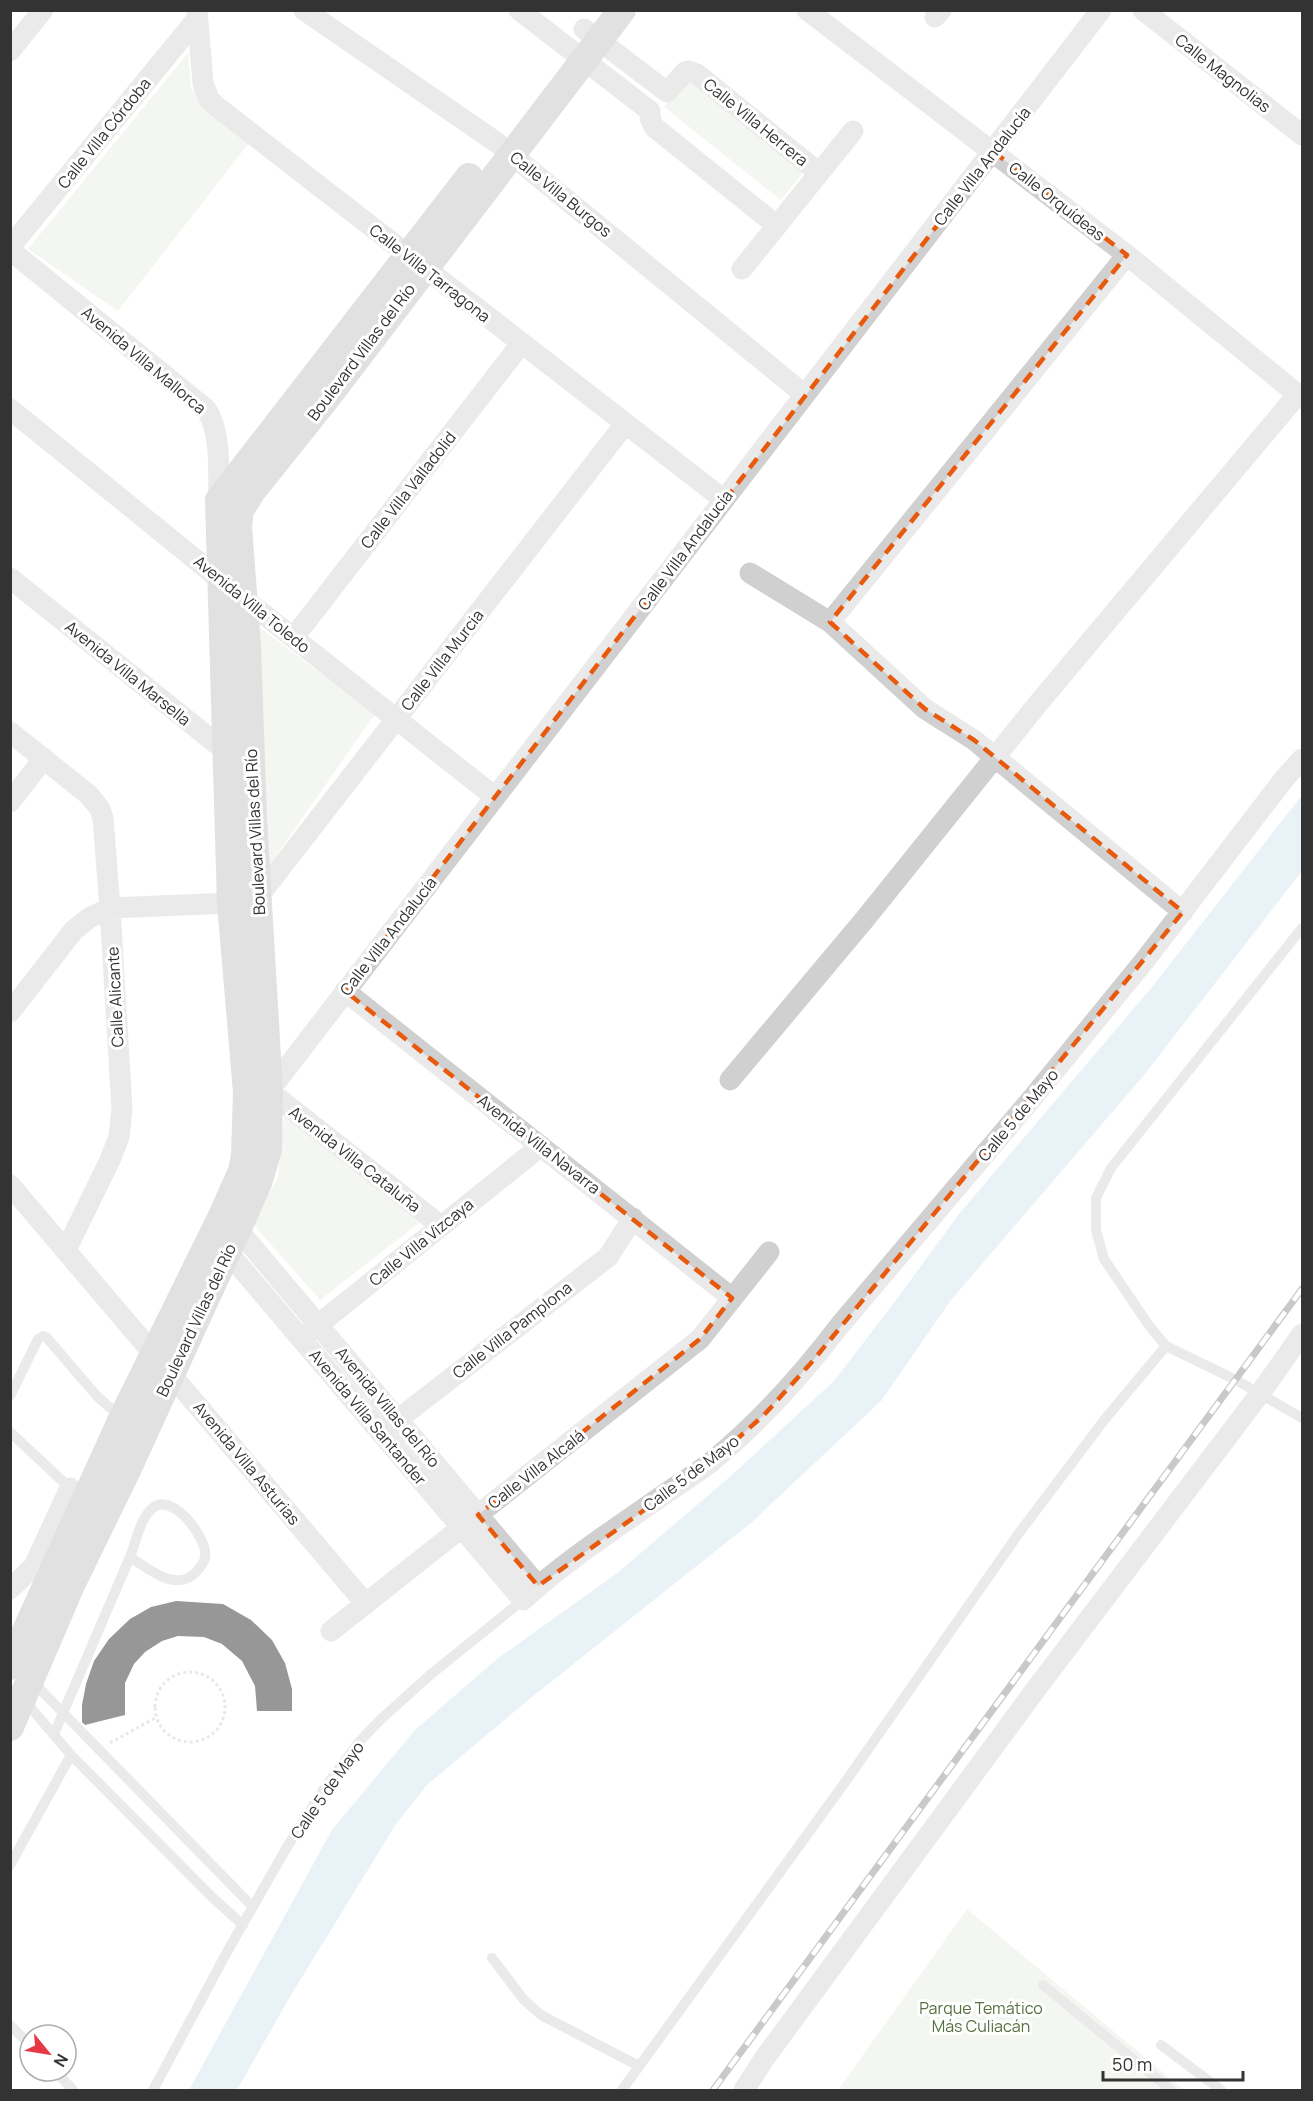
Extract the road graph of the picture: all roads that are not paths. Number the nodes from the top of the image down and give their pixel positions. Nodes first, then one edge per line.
1 (43, 10) edge
2 (304, 10) edge
3 (519, 10) edge
4 (622, 10) edge
5 (807, 10) edge
6 (1101, 10) edge
7 (1143, 10) edge
8 (197, 15) edge
9 (587, 37) edge
10 (10, 51) edge
11 (853, 131) dead end
12 (1302, 135) edge
13 (504, 148) junction
14 (993, 152) junction
15 (819, 173) junction
16 (776, 225) junction
17 (10, 249) edge
18 (1127, 255) junction
19 (416, 262) junction
20 (742, 268) dead end
21 (521, 344) junction
22 (805, 395) junction
23 (1300, 396) edge
24 (10, 409) edge
25 (625, 424) junction
26 (219, 500) junction
27 (723, 500) junction
28 (750, 573) dead end
29 (10, 578) edge
30 (233, 589) junction
31 (830, 622) junction
32 (294, 637) junction
33 (396, 719) junction
34 (10, 732) edge
35 (239, 753) junction
36 (44, 758) junction
37 (994, 758) junction
38 (1302, 759) edge
39 (495, 797) junction
40 (10, 802) edge
41 (244, 900) junction
42 (110, 908) junction
43 (1183, 912) junction
44 (1302, 928) edge
45 (345, 991) junction
46 (10, 1012) edge
47 (730, 1080) dead end
48 (258, 1091) junction
49 (540, 1146) junction
50 (10, 1185) edge
51 (633, 1218) junction
52 (441, 1226) junction
53 (225, 1232) junction
54 (66, 1250) junction
55 (769, 1252) dead end
56 (732, 1298) junction
57 (319, 1325) junction
58 (1302, 1334) edge
59 (301, 1339) junction
60 (1166, 1346) junction
61 (162, 1362) junction
62 (1260, 1395) junction
63 (10, 1396) edge
64 (1302, 1418) edge
65 (398, 1419) junction
66 (134, 1425) junction
67 (10, 1432) edge
68 (381, 1433) junction
69 (77, 1495) junction
70 (478, 1515) junction
71 (462, 1528) junction
72 (130, 1557) junction
73 (10, 1589) edge
74 (530, 1593) junction
75 (366, 1604) junction
76 (331, 1631) dead end
77 (17, 1683) edge
78 (63, 1714) junction
79 (10, 1727) edge
80 (54, 1734) junction
81 (71, 1755) junction
82 (10, 1865) edge
83 (253, 1907) junction
84 (243, 1925) junction
85 (492, 1958) dead end
86 (1043, 1985) dead end
87 (1161, 2045) dead end
88 (639, 2066) junction
89 (153, 2091) edge
90 (622, 2091) edge
91 (744, 2091) edge
92 (1171, 2091) edge
93 (1221, 2091) edge

1 - 10 street
2 - 13 street, Calle Villa Burgos
3 - 9 street
4 - 9 street, Boulevard Villas del Río
5 - 14 street, Calle Orquídeas
6 - 14 street, Calle Villa Andalucía
7 - 12 street, Calle Magnolias
8 - 17 street, Calle Villa Córdoba
8 - 19 street, Calle Villa Tarragona
9 - 13 street, Boulevard Villas del Río
9 - 15 street, Calle Villa Herrera
9 - 16 street
11 - 15 street
13 - 19 street, Boulevard Villas del Río
13 - 22 street, Calle Villa Burgos
14 - 18 street, Calle Orquídeas
14 - 22 street, Calle Villa Andalucía
15 - 16 street
16 - 20 street
17 - 26 street, Avenida Villa Mallorca
18 - 23 street, Calle Orquídeas
18 - 31 street
19 - 21 street, Calle Villa Tarragona
19 - 26 street, Boulevard Villas del Río
19 - 30 street, Boulevard Villas del Río
21 - 25 street, Calle Villa Tarragona
21 - 32 street, Calle Villa Valladolid
22 - 27 street, Calle Villa Andalucía
23 - 37 street
24 - 30 street, Avenida Villa Toledo
25 - 27 street, Calle Villa Tarragona
25 - 33 street, Calle Villa Murcia
26 - 30 street, Boulevard Villas del Río
27 - 39 street, Calle Villa Andalucía
28 - 31 street
29 - 35 street, Avenida Villa Marsella
30 - 32 street, Avenida Villa Toledo
30 - 35 street, Boulevard Villas del Río
31 - 37 street
32 - 33 street, Avenida Villa Toledo
33 - 39 street, Avenida Villa Toledo
33 - 41 street, Calle Villa Murcia
34 - 36 street, Calle Alicante
35 - 41 street, Boulevard Villas del Río
36 - 40 street
36 - 42 street, Calle Alicante
37 - 43 street
37 - 47 street
38 - 43 street, Calle 5 de Mayo
39 - 45 street, Calle Villa Andalucía
41 - 42 street
41 - 48 street, Boulevard Villas del Río
42 - 46 street
42 - 54 street, Calle Alicante
43 - 74 street, Calle 5 de Mayo
44 - 60 lane
45 - 48 street, Calle Villa Andalucía
45 - 49 street, Avenida Villa Navarra
48 - 52 street, Avenida Villa Cataluña
48 - 53 street, Boulevard Villas del Río
49 - 51 street, Avenida Villa Navarra
49 - 52 street, Calle Villa Vizcaya
50 - 54 street, Avenida Villa Asturias
51 - 56 street, Avenida Villa Navarra
51 - 65 street, Calle Villa Pamplona
52 - 57 street, Calle Villa Vizcaya
53 - 57 street, Avenida Villas del Río
53 - 59 street, Avenida Villa Santander
53 - 61 street, Boulevard Villas del Río
54 - 61 street, Avenida Villa Asturias
55 - 56 street, Calle Villa Alcalá
56 - 70 street, Calle Villa Alcalá
57 - 59 street, Calle Villa Vizcaya
57 - 65 street, Avenida Villas del Río
58 - 62 street
59 - 68 street, Avenida Villa Santander
60 - 62 lane
60 - 88 lane
61 - 66 street, Boulevard Villas del Río
61 - 75 street, Avenida Villa Asturias
62 - 64 lane
62 - 91 street
63 - 66 lane
65 - 68 street, Calle Villa Pamplona
65 - 70 street, Avenida Villas del Río
66 - 69 street, Boulevard Villas del Río
66 - 77 street, Boulevard Villas del Río
67 - 69 lane
68 - 71 street, Avenida Villa Santander
69 - 73 street
69 - 77 street, Boulevard Villas del Río
70 - 71 street, Calle Villa Alcalá
70 - 74 street, Avenida Villas del Río
71 - 74 street, Avenida Villa Santander
71 - 75 street, Calle Villa Alcalá
72 - 72 lane
72 - 78 lane
74 - 83 lane, Calle 5 de Mayo
75 - 76 street, Calle Villa Alcalá
77 - 78 lane
77 - 79 street, Boulevard Villas del Río
77 - 80 lane
78 - 80 lane
78 - 83 lane
80 - 81 lane
81 - 82 lane
81 - 84 lane
83 - 84 lane, Calle 5 de Mayo
84 - 89 lane, Calle 5 de Mayo
85 - 88 lane
86 - 92 lane
87 - 93 lane
88 - 90 lane

